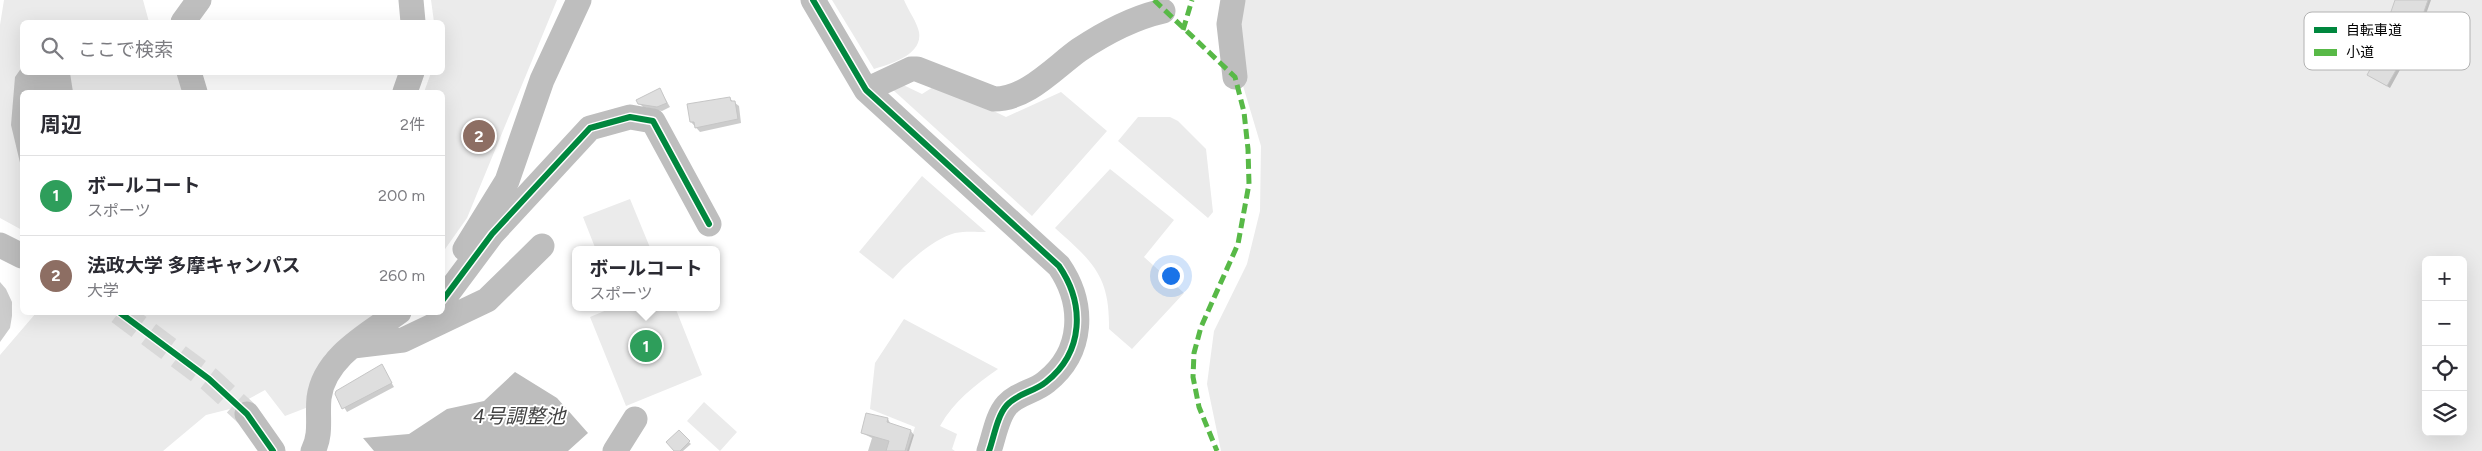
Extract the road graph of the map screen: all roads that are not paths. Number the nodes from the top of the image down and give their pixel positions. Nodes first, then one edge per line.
1 (199, 0) edge
2 (410, 0) edge
3 (579, 0) edge
4 (813, 0) edge
5 (1233, 0) edge
6 (1163, 11) dead end
7 (184, 20) edge
8 (413, 20) edge
9 (190, 75) edge
10 (411, 75) edge
11 (1235, 78) dead end
12 (194, 90) edge
13 (406, 90) edge
14 (866, 90) junction
15 (709, 224) dead end
16 (486, 228) junction
17 (0, 245) edge
18 (542, 246) dead end
19 (20, 255) edge
20 (445, 273) edge
21 (445, 296) edge
22 (395, 315) edge
23 (432, 315) edge
24 (420, 332) junction
25 (353, 346) junction
26 (248, 414) tunnel mouth
27 (635, 419) dead end
28 (273, 451) edge
29 (313, 451) edge
30 (615, 451) edge
31 (989, 451) edge

1 - 7 street
2 - 8 street
3 - 16 street
4 - 14 street
5 - 11 street
6 - 14 street
9 - 12 street
10 - 13 street
14 - 31 street
15 - 16 street
16 - 20 street
16 - 21 street
17 - 19 street
18 - 24 street
22 - 25 street
23 - 24 street
24 - 25 street
25 - 29 street
26 - 28 street
27 - 30 street

